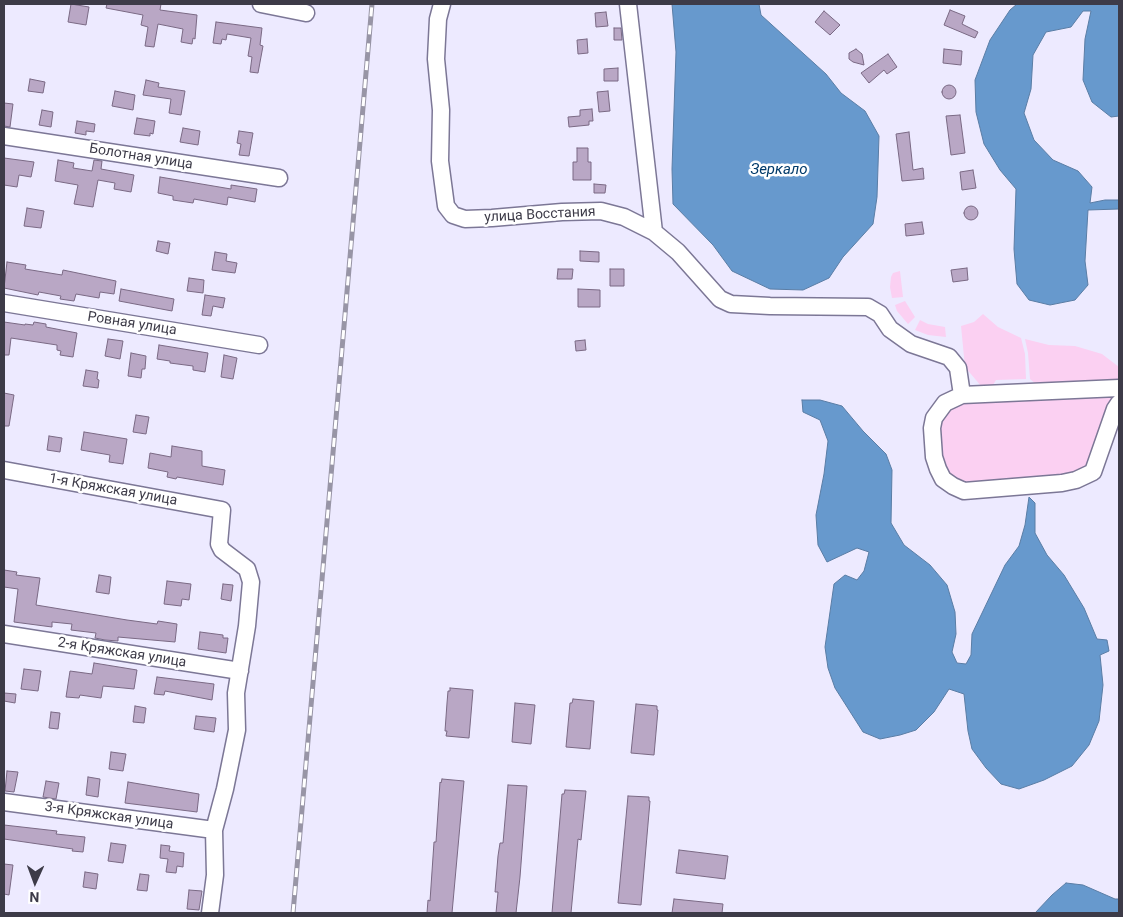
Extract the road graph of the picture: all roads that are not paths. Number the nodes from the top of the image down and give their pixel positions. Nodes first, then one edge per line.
1 (261, 4) edge
2 (442, 4) edge
3 (628, 4) edge
4 (306, 13) dead end
5 (4, 136) edge
6 (279, 178) dead end
7 (654, 232) junction
8 (4, 303) edge
9 (260, 345) dead end
10 (1119, 388) edge
11 (962, 395) junction
12 (1119, 403) edge
13 (4, 470) edge
14 (4, 634) edge
15 (240, 671) junction
16 (4, 802) edge
17 (214, 830) junction
18 (210, 913) edge

1 - 4 street
2 - 7 street, улица Восстания
3 - 7 street
5 - 6 street, Болотная улица
7 - 11 street, улица Восстания
8 - 9 street, Ровная улица
10 - 11 street
11 - 12 street
13 - 15 street, 1-я Кряжская улица
14 - 15 street, 2-я Кряжская улица
15 - 17 street
16 - 17 street, 3-я Кряжская улица
17 - 18 street

